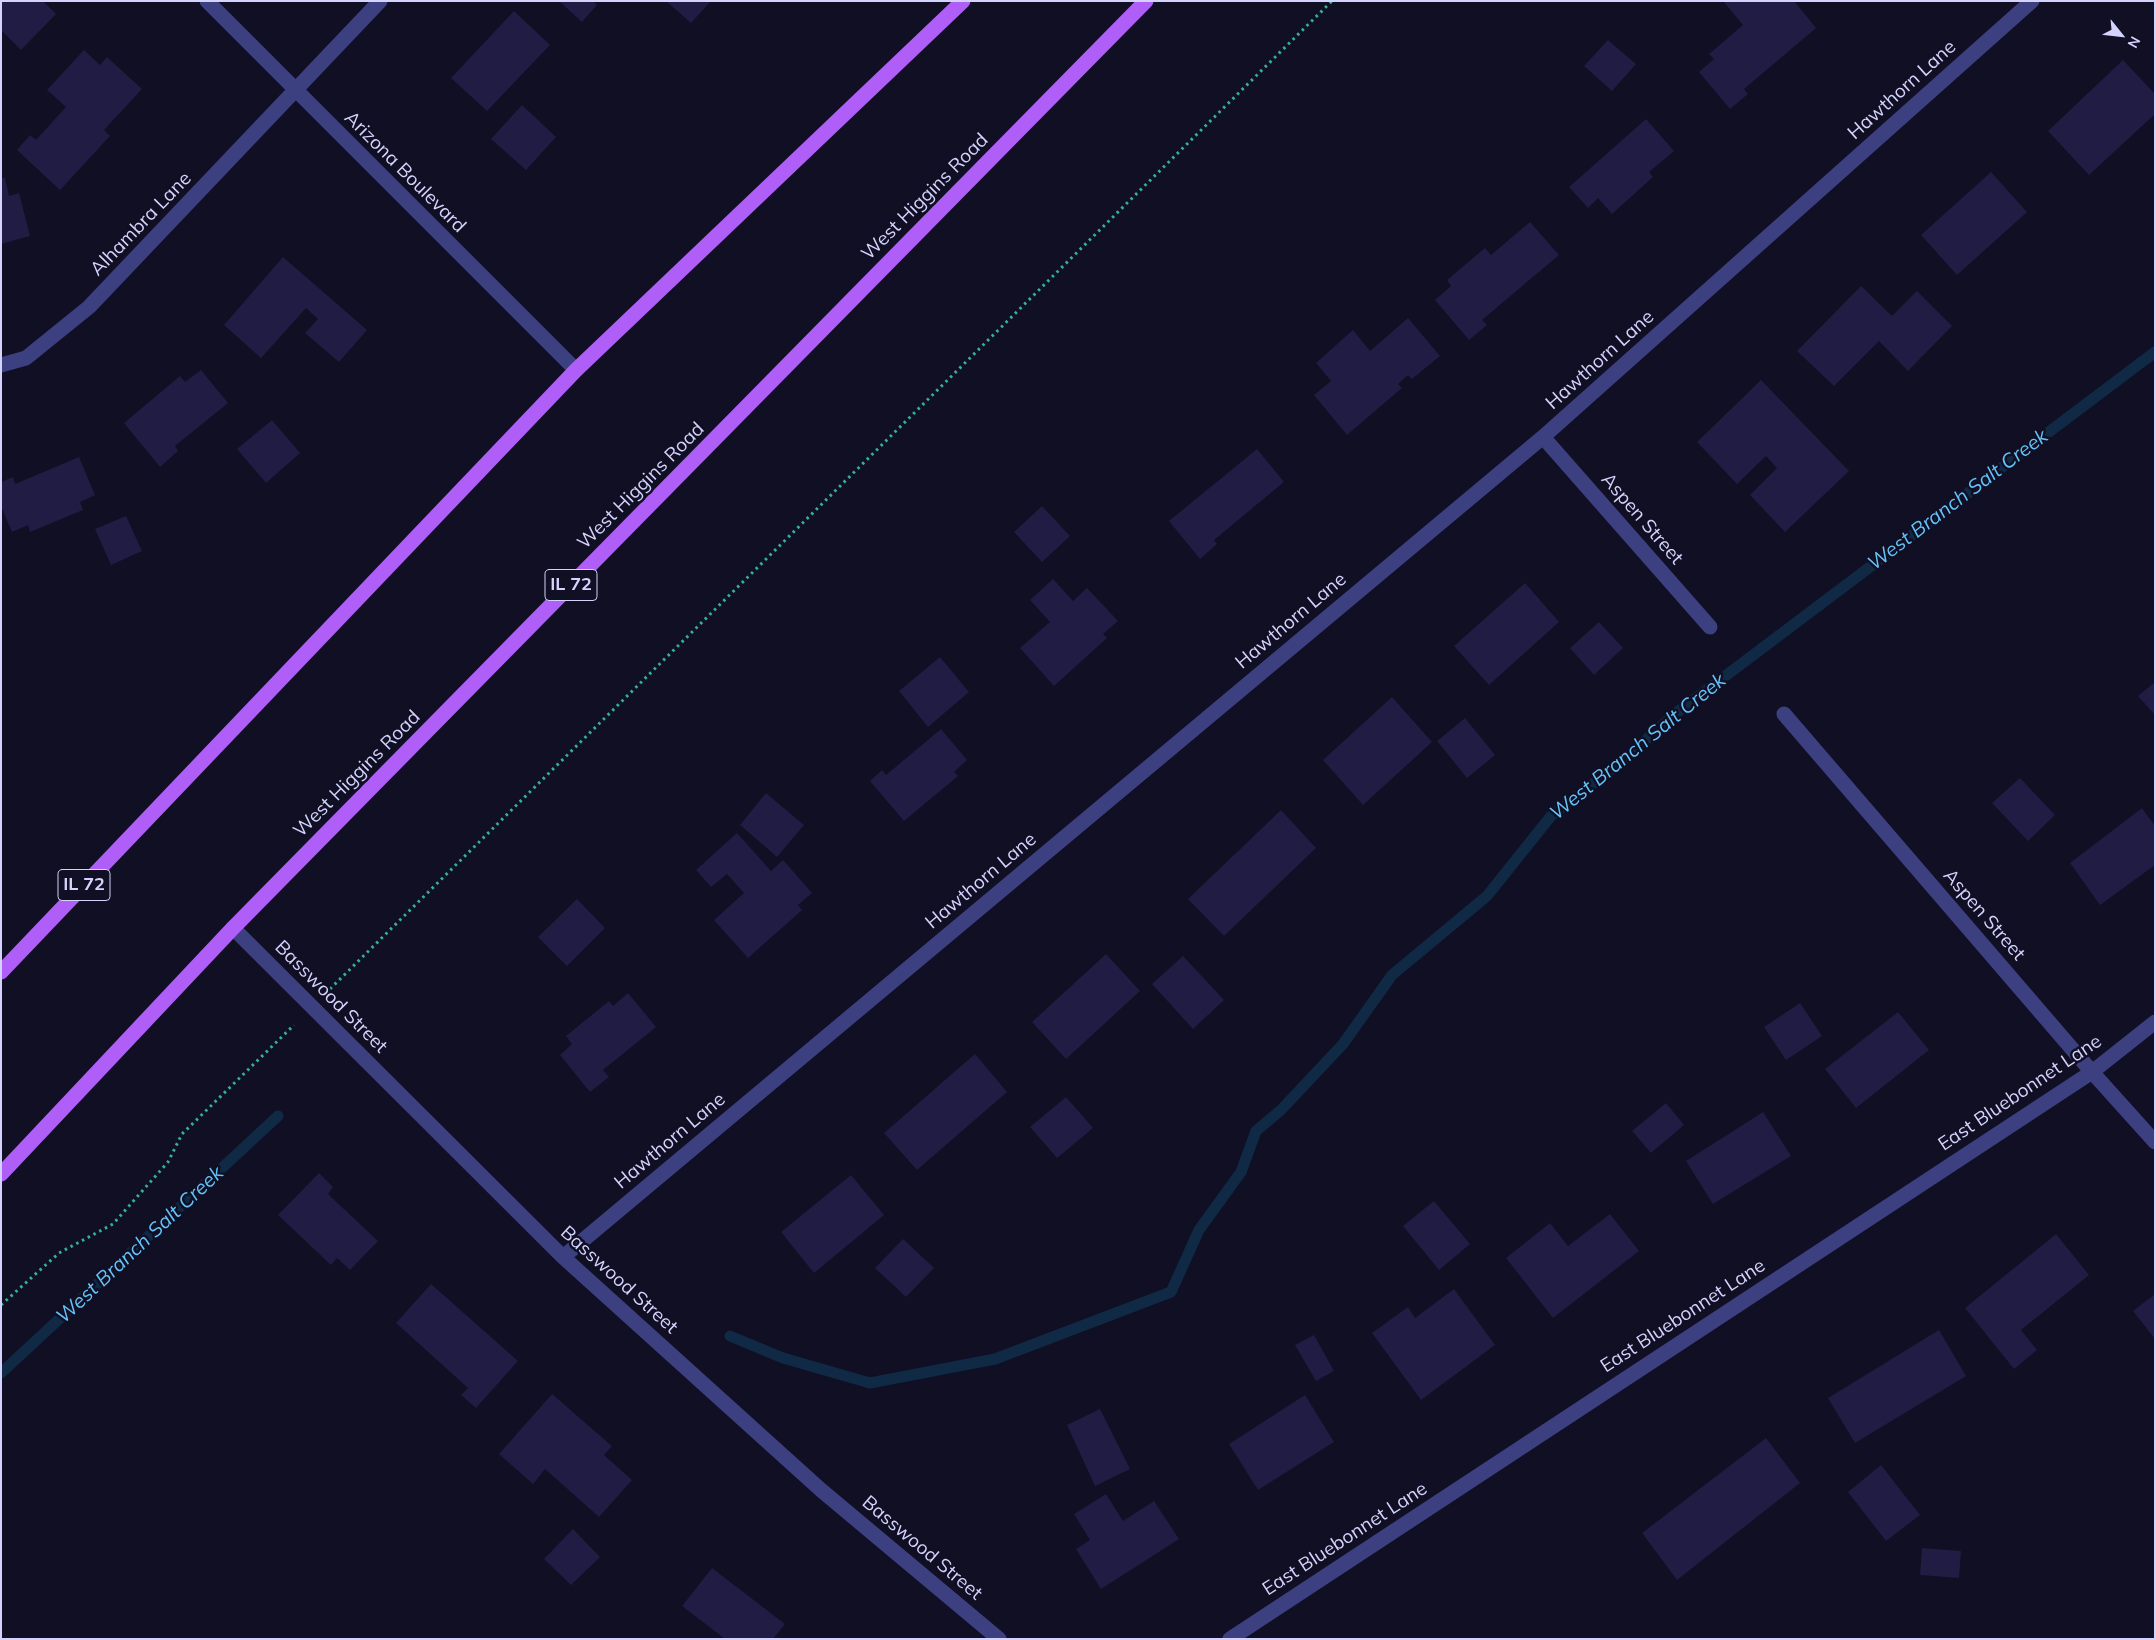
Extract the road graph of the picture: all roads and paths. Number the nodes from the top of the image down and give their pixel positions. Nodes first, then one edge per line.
1 (207, 1) edge
2 (380, 1) edge
3 (963, 1) edge
4 (1146, 1) edge
5 (1332, 1) edge
6 (2032, 1) edge
7 (294, 91) junction
8 (1, 366) edge
9 (576, 370) junction
10 (1543, 437) junction
11 (1710, 626) dead end
12 (1784, 714) dead end
13 (233, 928) junction
14 (1, 972) edge
15 (312, 1007) junction
16 (2155, 1022) edge
17 (2092, 1072) junction
18 (2155, 1142) edge
19 (1, 1174) edge
20 (563, 1257) junction
21 (1, 1305) edge
22 (999, 1639) edge
23 (1230, 1639) edge

1 - 7 street, Arizona Boulevard
2 - 7 street, Alhambra Lane
3 - 9 main road, IL 72
4 - 13 main road, West Higgins Road / IL 72
5 - 15 path
6 - 10 street, Hawthorn Lane
7 - 8 street, Alhambra Lane
7 - 9 street, Arizona Boulevard
9 - 14 main road, IL 72
10 - 11 street, Aspen Street
10 - 20 street, Hawthorn Lane
12 - 17 street, Aspen Street
13 - 15 street, Basswood Street
13 - 19 main road, West Higgins Road / IL 72
15 - 20 street, Basswood Street
15 - 21 path
16 - 17 street, East Bluebonnet Lane
17 - 18 street, Aspen Street
17 - 23 street, East Bluebonnet Lane
20 - 22 street, Basswood Street

